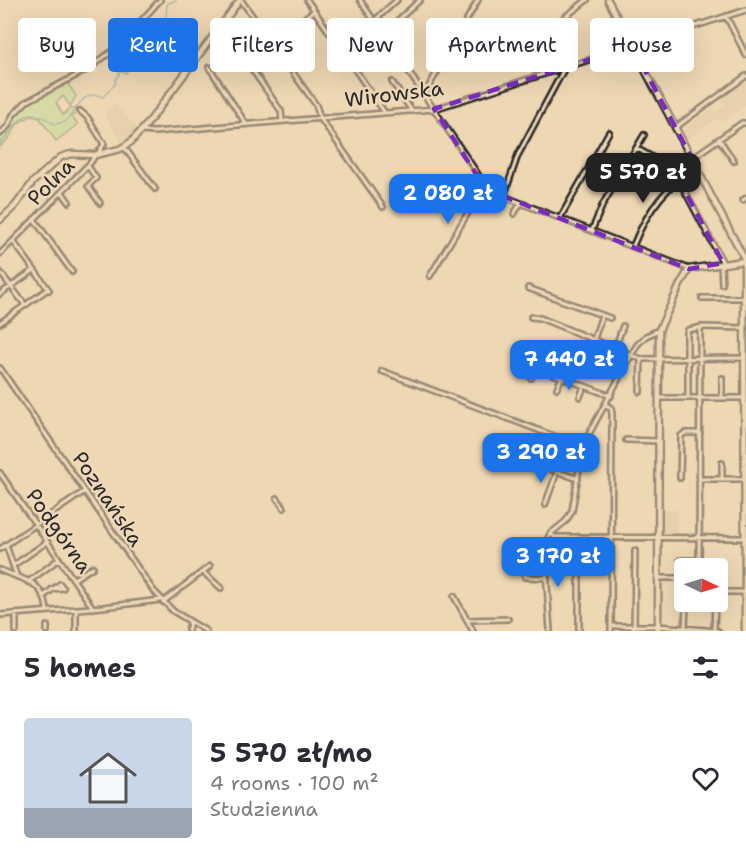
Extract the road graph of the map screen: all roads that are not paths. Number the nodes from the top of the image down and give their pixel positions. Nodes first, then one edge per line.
1 (160, 0) edge
2 (240, 0) edge
3 (307, 0) edge
4 (360, 0) edge
5 (398, 0) edge
6 (420, 0) edge
7 (478, 0) edge
8 (587, 0) edge
9 (608, 0) edge
10 (746, 10) edge
11 (314, 11) junction
12 (726, 16) junction
13 (226, 18) edge
14 (253, 18) edge
15 (304, 18) edge
16 (372, 18) edge
17 (377, 18) edge
18 (400, 18) edge
19 (564, 18) edge
20 (617, 18) edge
21 (694, 26) edge
22 (210, 40) edge
23 (746, 55) edge
24 (208, 67) dead end
25 (254, 72) edge
26 (292, 72) edge
27 (409, 72) edge
28 (550, 72) edge
29 (563, 72) edge
30 (646, 72) edge
31 (746, 76) edge
32 (392, 82) dead end
33 (424, 95) junction
34 (434, 109) junction
35 (80, 111) dead end
36 (412, 111) junction
37 (385, 112) junction
38 (320, 118) junction
39 (282, 122) junction
40 (746, 123) edge
41 (246, 124) junction
42 (676, 127) junction
43 (141, 131) junction
44 (609, 132) dead end
45 (0, 134) edge
46 (644, 135) dead end
47 (719, 140) junction
48 (124, 147) junction
49 (636, 148) junction
50 (96, 155) junction
51 (692, 158) junction
52 (735, 161) dead end
53 (88, 165) junction
54 (697, 168) junction
55 (679, 180) junction
56 (484, 186) junction
57 (155, 189) dead end
58 (62, 192) junction
59 (504, 196) junction
60 (69, 202) dead end
61 (100, 203) dead end
62 (521, 203) junction
63 (383, 207) dead end
64 (514, 214) dead end
65 (561, 218) junction
66 (34, 219) junction
67 (0, 220) edge
68 (592, 230) junction
69 (13, 242) junction
70 (632, 246) junction
71 (0, 254) edge
72 (745, 260) edge
73 (722, 263) junction
74 (689, 269) junction
75 (34, 270) junction
76 (0, 272) edge
77 (72, 272) dead end
78 (432, 276) dead end
79 (722, 284) dead end
80 (11, 286) junction
81 (528, 288) dead end
82 (0, 294) edge
83 (702, 298) dead end
84 (745, 298) edge
85 (25, 305) junction
86 (602, 315) junction
87 (531, 317) dead end
88 (610, 318) dead end
89 (0, 323) edge
90 (623, 326) dead end
91 (746, 328) edge
92 (700, 329) junction
93 (658, 330) junction
94 (594, 339) junction
95 (615, 348) junction
96 (538, 350) dead end
97 (746, 350) edge
98 (632, 354) junction
99 (641, 359) junction
100 (659, 359) junction
101 (687, 359) junction
102 (700, 359) junction
103 (746, 359) edge
104 (534, 367) junction
105 (0, 368) edge
106 (382, 371) dead end
107 (562, 377) junction
108 (531, 378) dead end
109 (722, 378) dead end
110 (584, 386) junction
111 (557, 388) dead end
112 (640, 392) dead end
113 (611, 396) junction
114 (580, 397) dead end
115 (700, 397) junction
116 (659, 398) junction
117 (688, 398) junction
118 (722, 398) junction
119 (746, 398) edge
120 (606, 405) junction
121 (700, 433) junction
122 (626, 440) dead end
123 (659, 441) junction
124 (583, 447) junction
125 (722, 464) dead end
126 (550, 469) dead end
127 (557, 471) junction
128 (0, 472) edge
129 (681, 478) dead end
130 (578, 479) junction
131 (700, 479) junction
132 (722, 479) junction
133 (745, 479) edge
134 (85, 491) junction
135 (277, 498) dead end
136 (545, 505) dead end
137 (284, 508) dead end
138 (36, 525) junction
139 (550, 534) junction
140 (579, 537) junction
141 (611, 538) junction
142 (658, 538) junction
143 (700, 538) junction
144 (745, 541) edge
145 (47, 543) junction
146 (6, 545) junction
147 (523, 548) dead end
148 (0, 549) edge
149 (635, 551) dead end
150 (699, 558) edge
151 (59, 559) junction
152 (14, 565) junction
153 (210, 566) dead end
154 (93, 567) dead end
155 (0, 570) edge
156 (202, 572) junction
157 (17, 577) junction
158 (547, 578) junction
159 (658, 578) junction
160 (674, 578) edge
161 (74, 579) junction
162 (27, 582) junction
163 (221, 588) dead end
164 (52, 589) dead end
165 (728, 592) edge
166 (745, 592) edge
167 (45, 595) junction
168 (454, 596) dead end
169 (162, 601) junction
170 (93, 608) junction
171 (76, 609) junction
172 (47, 610) junction
173 (686, 612) edge
174 (715, 612) edge
175 (16, 614) junction
176 (0, 615) edge
177 (508, 619) dead end
178 (467, 620) junction
179 (190, 622) junction
180 (47, 626) dead end
181 (612, 626) junction
182 (634, 626) junction
183 (658, 628) edge
184 (685, 628) junction
185 (16, 631) edge
186 (47, 631) edge
187 (76, 631) edge
188 (188, 631) edge
189 (206, 631) edge
190 (473, 631) edge
191 (550, 631) edge
192 (579, 631) edge
193 (612, 631) edge
194 (634, 631) edge
195 (716, 631) edge
196 (745, 631) edge

1 - 45 street
2 - 13 street
2 - 14 street
3 - 11 street
4 - 16 street
5 - 17 street
6 - 18 street
7 - 33 street
8 - 19 street
9 - 20 street
10 - 12 street, Wirowska
11 - 15 street
11 - 37 street
12 - 21 street, Wirowska
12 - 23 street
22 - 43 street
24 - 41 street
25 - 39 street
26 - 38 street
27 - 33 street
28 - 34 street, Wirowska
29 - 59 street
30 - 42 street
31 - 42 street
32 - 36 street
33 - 34 street
34 - 36 street, Wirowska
34 - 56 street
35 - 50 street
36 - 37 street, Wirowska
37 - 38 street, Wirowska
38 - 39 street, Wirowska
38 - 63 street
39 - 41 street, Wirowska
40 - 47 street
41 - 43 street, Wirowska
42 - 51 street
43 - 48 street
44 - 65 street
46 - 49 street
47 - 51 street
47 - 52 street
48 - 50 street
48 - 57 street
49 - 55 street
49 - 68 street
50 - 53 street, Polna
50 - 67 street
51 - 54 street
53 - 58 street, Polna
53 - 61 street
54 - 55 street
54 - 72 street
55 - 70 street
55 - 73 street
56 - 59 street
56 - 78 street
58 - 60 street
58 - 66 street, Polna
59 - 62 street
62 - 64 street
62 - 65 street
65 - 68 street
66 - 69 street, Polna
66 - 77 street
68 - 70 street
69 - 71 street, Polna
69 - 75 street
70 - 74 street
72 - 73 street
72 - 84 street
73 - 74 street
73 - 79 street
74 - 93 street
75 - 80 street
75 - 85 street
76 - 80 street
80 - 82 street
80 - 85 street
81 - 86 street
83 - 84 street
84 - 91 street
85 - 89 street
86 - 88 street
86 - 94 street
87 - 94 street
90 - 95 street
91 - 92 street
91 - 97 street
92 - 101 street
92 - 102 street
93 - 98 street
93 - 100 street
94 - 95 street
95 - 98 street
96 - 104 street
97 - 103 street
98 - 99 street
98 - 113 street
99 - 100 street
99 - 112 street
100 - 101 street
100 - 116 street
101 - 102 street
101 - 117 street
102 - 103 street
102 - 115 street
103 - 119 street
104 - 107 street
104 - 108 street
105 - 134 street, Poznańska
106 - 124 street
107 - 110 street
107 - 111 street
109 - 118 street
110 - 113 street
110 - 114 street
113 - 120 street
115 - 117 street
115 - 118 street
115 - 121 street
116 - 117 street
116 - 123 street
118 - 119 street
119 - 133 street
120 - 124 street
120 - 141 street
121 - 129 street
121 - 131 street
122 - 123 street
123 - 142 street
124 - 130 street
125 - 132 street
126 - 127 street
127 - 130 street
127 - 136 street
128 - 138 street, Podgórna
130 - 139 street
131 - 132 street
131 - 143 street
132 - 133 street
133 - 144 street
134 - 138 street
134 - 169 street, Poznańska
135 - 137 street
138 - 145 street, Podgórna
138 - 146 street
139 - 140 street
139 - 158 street
140 - 141 street
140 - 192 street
141 - 142 street
141 - 181 street
142 - 143 street
142 - 159 street
143 - 144 street
143 - 150 street
144 - 166 street
145 - 151 street, Podgórna
145 - 152 street
146 - 148 street
146 - 152 street
147 - 158 street
149 - 182 street
151 - 161 street, Podgórna
151 - 162 street
152 - 157 street
153 - 156 street
154 - 161 street
155 - 157 street
156 - 163 street
156 - 169 street
157 - 162 street
158 - 191 street
159 - 160 street
159 - 183 street
161 - 170 street, Podgórna
162 - 167 street
164 - 167 street
165 - 166 street
166 - 196 street
167 - 172 street
168 - 178 street
169 - 170 street
169 - 179 street, Poznańska
170 - 171 street
171 - 172 street
171 - 187 street
172 - 175 street
173 - 184 street
174 - 195 street
175 - 176 street
175 - 185 street
177 - 178 street
178 - 190 street
179 - 188 street
179 - 189 street, Poznańska
180 - 186 street
181 - 182 street
181 - 193 street
182 - 183 street
182 - 194 street
183 - 184 street
184 - 195 street

